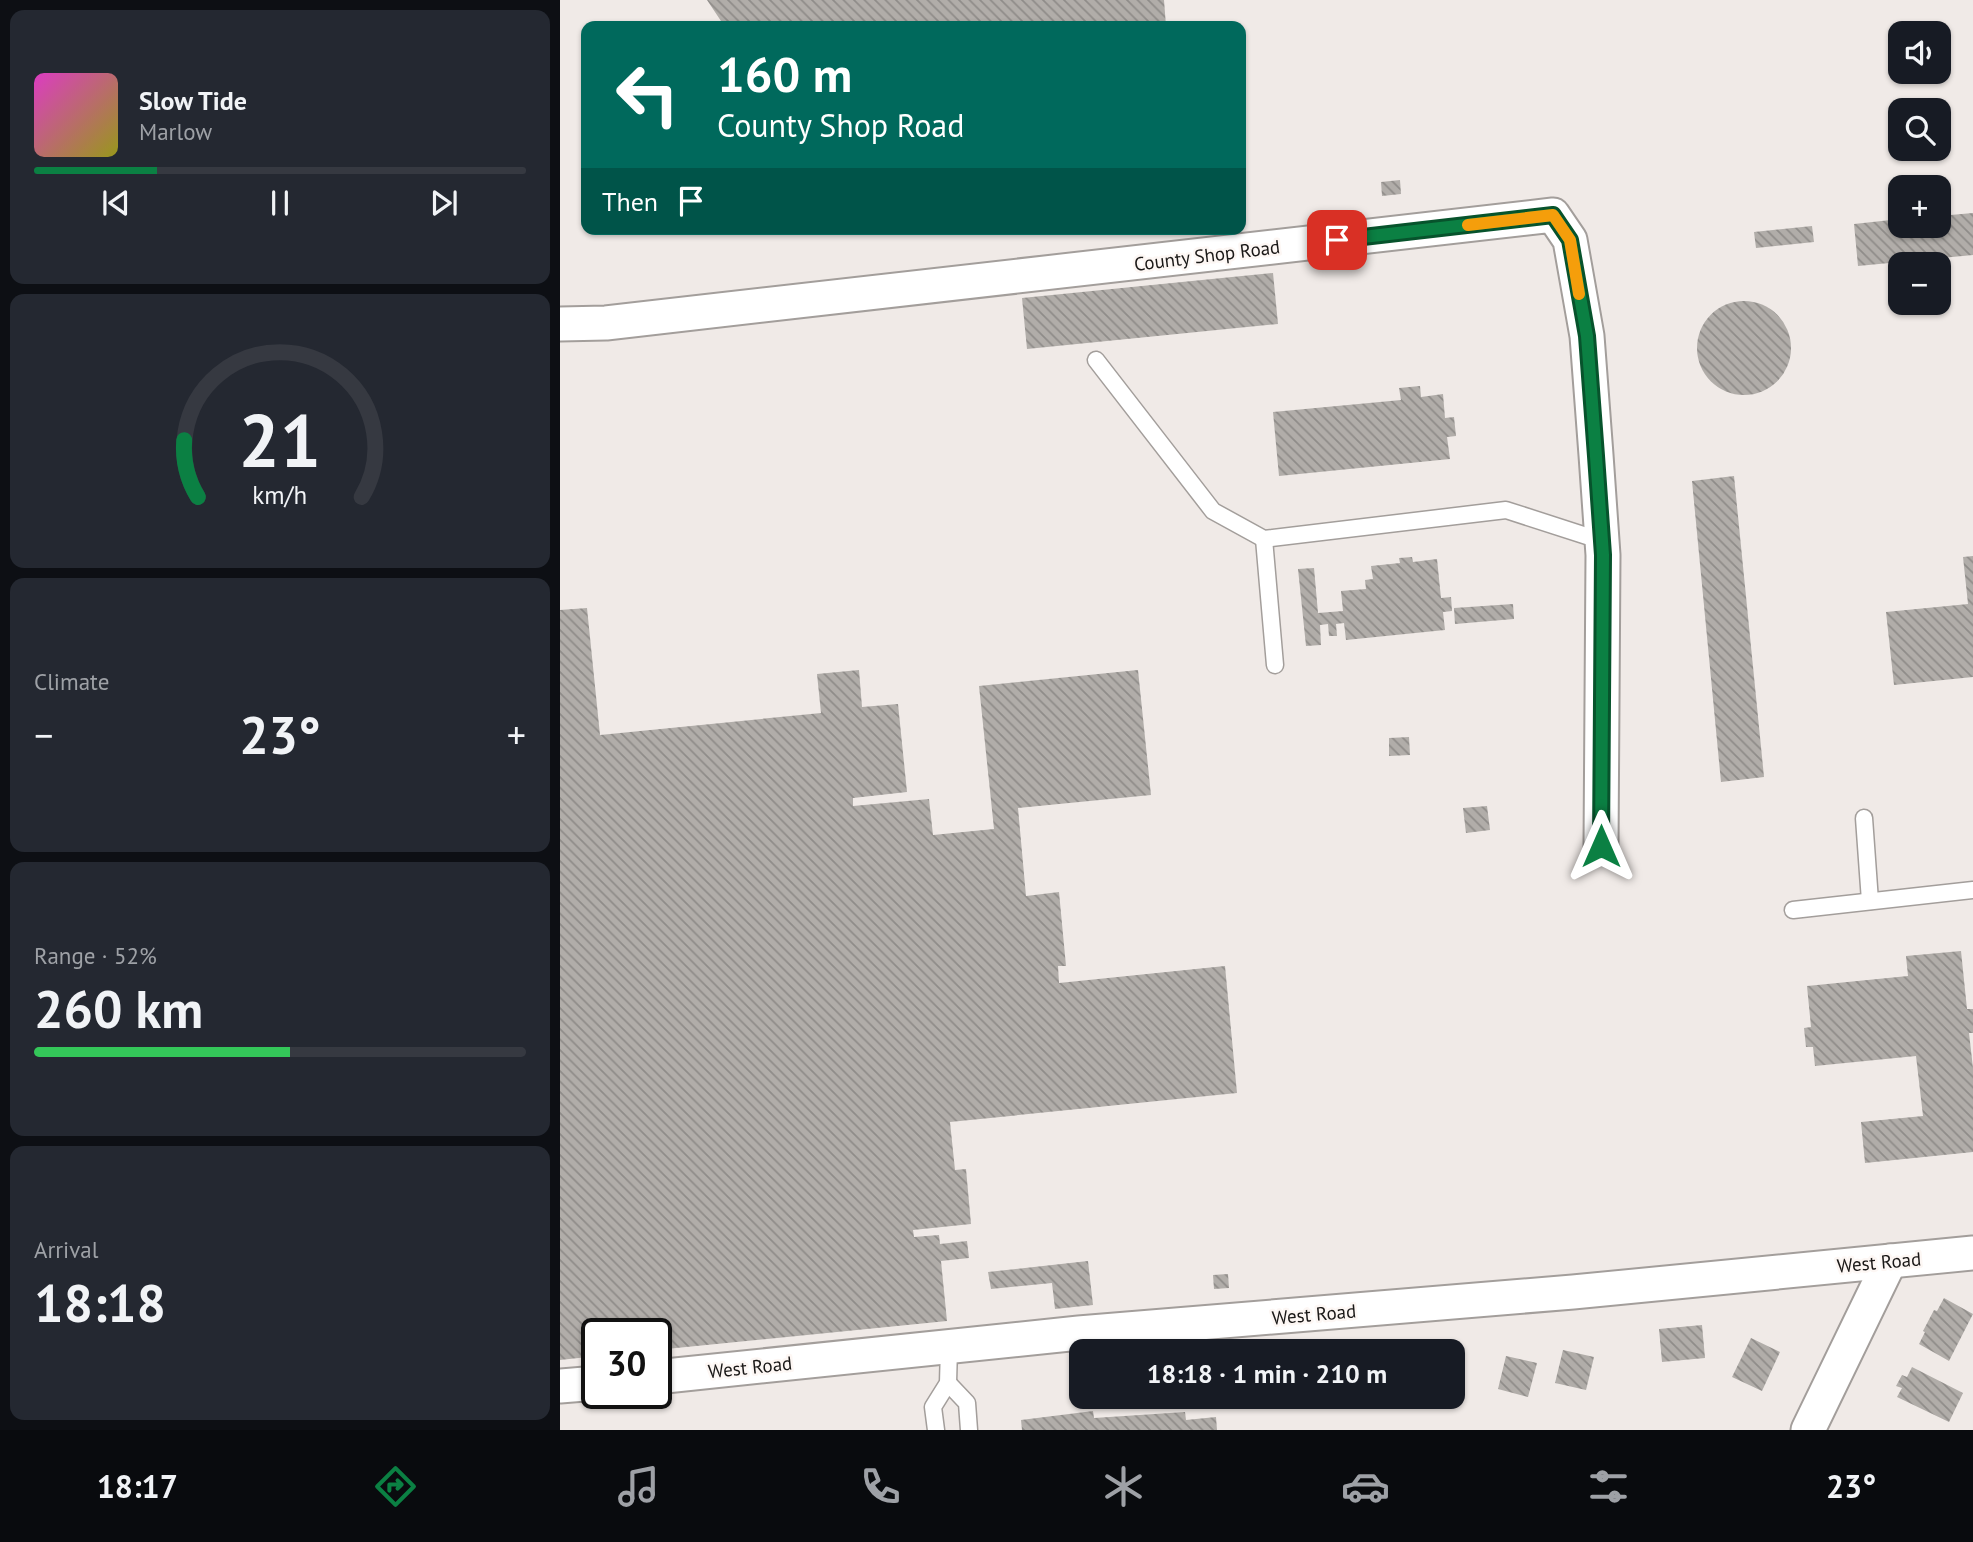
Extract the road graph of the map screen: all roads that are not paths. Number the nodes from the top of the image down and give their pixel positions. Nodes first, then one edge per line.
1 (560, 324) edge
2 (1096, 360) dead end
3 (1264, 539) junction
4 (1602, 541) junction
5 (1275, 664) dead end
6 (1864, 818) dead end
7 (1601, 846) dead end
8 (1973, 890) edge
9 (1870, 901) junction
10 (1793, 910) dead end
11 (1973, 1253) edge
12 (1890, 1261) junction
13 (949, 1347) junction
14 (672, 1375) edge
15 (948, 1382) junction
16 (581, 1385) edge
17 (560, 1387) edge
18 (936, 1430) edge
19 (969, 1430) edge
20 (1808, 1430) edge

1 - 4 street, County Shop Road
2 - 3 lane
3 - 4 lane
3 - 5 lane
4 - 7 street, County Shop Road
6 - 9 lane
8 - 9 lane
9 - 10 lane
11 - 12 street, West Road
12 - 13 street, West Road
12 - 20 street
13 - 14 street, West Road
13 - 15 lane
15 - 18 lane
15 - 19 lane
16 - 17 street

